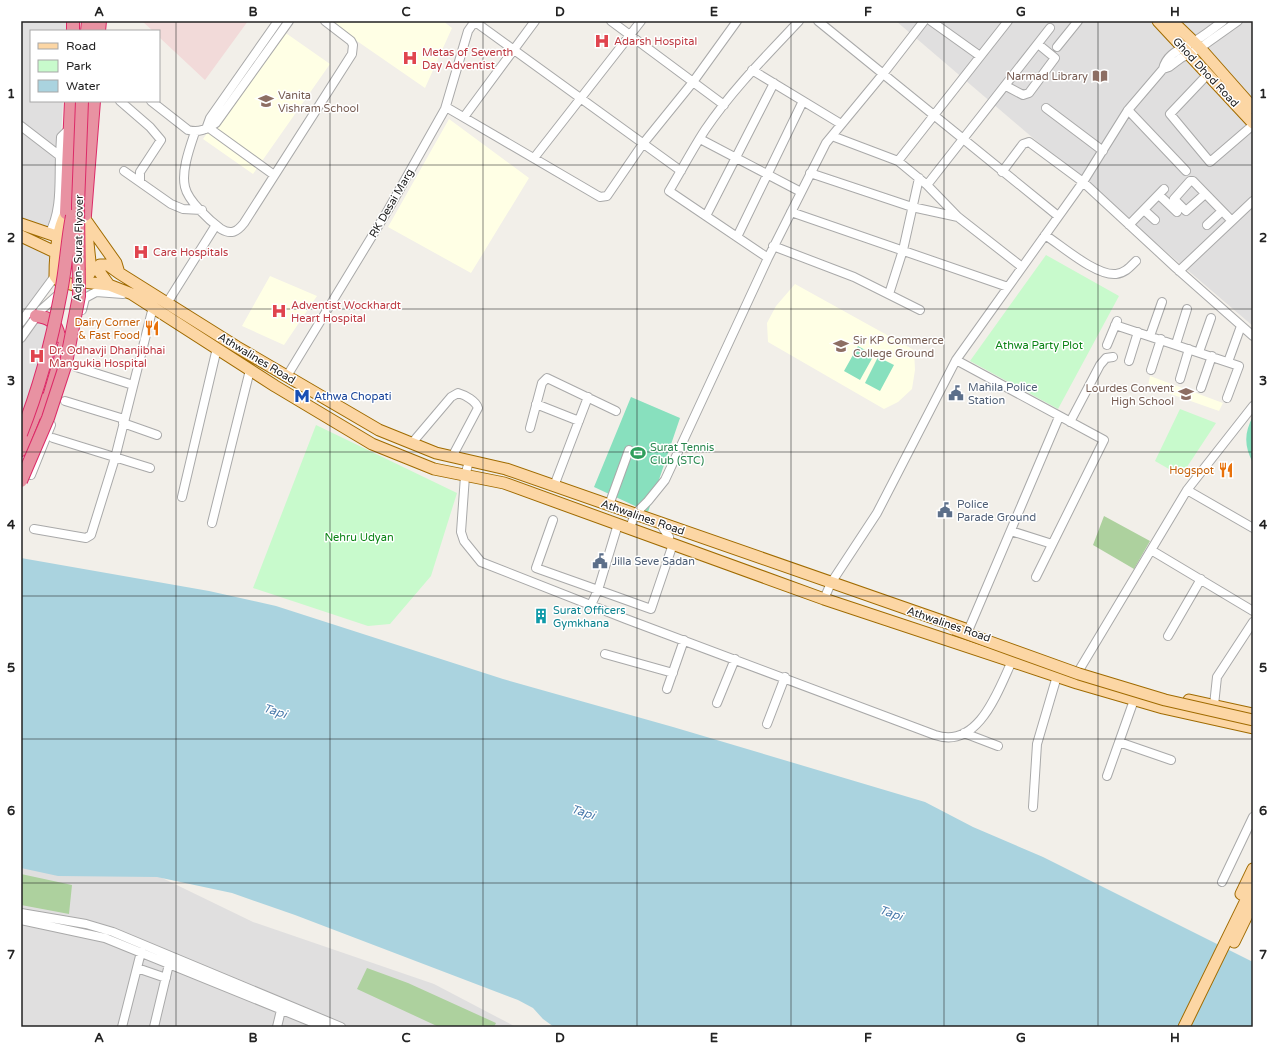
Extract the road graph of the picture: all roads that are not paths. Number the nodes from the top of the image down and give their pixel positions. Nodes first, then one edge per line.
1 (278, 21) edge
2 (289, 21) edge
3 (325, 21) edge
4 (474, 21) edge
5 (535, 21) edge
6 (611, 21) edge
7 (641, 21) edge
8 (737, 21) edge
9 (798, 21) edge
10 (818, 21) edge
11 (924, 21) edge
12 (931, 21) edge
13 (1008, 21) edge
14 (1078, 21) edge
15 (1158, 21) edge
16 (1172, 21) edge
17 (1224, 21) edge
18 (1238, 21) edge
19 (1050, 28) dead end
20 (630, 35) junction
21 (1038, 44) junction
22 (1197, 45) junction
23 (1058, 47) dead end
24 (514, 50) junction
25 (1185, 50) junction
26 (980, 56) junction
27 (752, 70) junction
28 (883, 74) junction
29 (1208, 74) junction
30 (693, 82) junction
31 (774, 83) junction
32 (1006, 86) junction
33 (580, 99) junction
34 (803, 101) junction
35 (71, 102) edge
36 (81, 102) edge
37 (81, 102) edge
38 (94, 102) edge
39 (121, 102) edge
40 (152, 102) edge
41 (724, 105) junction
42 (446, 107) junction
43 (1046, 108) dead end
44 (1253, 108) edge
45 (1128, 110) junction
46 (934, 115) junction
47 (464, 117) junction
48 (841, 124) junction
49 (1253, 124) edge
50 (21, 126) edge
51 (70, 128) junction
52 (207, 128) junction
53 (195, 132) junction
54 (832, 136) junction
55 (700, 139) junction
56 (963, 140) junction
57 (642, 145) junction
58 (1103, 151) junction
59 (60, 156) junction
60 (736, 157) junction
61 (534, 158) junction
62 (898, 161) junction
63 (124, 171) dead end
64 (681, 171) junction
65 (1186, 171) dead end
66 (1002, 172) junction
67 (810, 173) junction
68 (768, 174) junction
69 (274, 175) junction
70 (919, 178) junction
71 (140, 182) junction
72 (1083, 182) junction
73 (927, 185) junction
74 (801, 192) junction
75 (1205, 194) dead end
76 (1253, 201) edge
77 (912, 207) junction
78 (202, 210) junction
79 (1144, 210) junction
80 (1222, 211) junction
81 (791, 212) junction
82 (1177, 212) dead end
83 (66, 213) junction
84 (706, 216) junction
85 (1058, 216) junction
86 (958, 217) junction
87 (86, 218) junction
88 (1155, 220) dead end
89 (1232, 221) junction
90 (21, 224) edge
91 (216, 225) junction
92 (1129, 225) junction
93 (1206, 225) dead end
94 (54, 235) junction
95 (1045, 235) junction
96 (21, 236) edge
97 (737, 237) junction
98 (773, 246) junction
99 (903, 250) junction
100 (57, 253) junction
101 (768, 258) junction
102 (1136, 261) dead end
103 (1022, 267) junction
104 (1179, 271) junction
105 (119, 273) junction
106 (68, 282) junction
107 (109, 285) junction
108 (1008, 287) junction
109 (889, 294) junction
110 (136, 296) junction
111 (54, 300) junction
112 (1162, 302) dead end
113 (167, 303) junction
114 (153, 307) junction
115 (1187, 309) dead end
116 (920, 310) dead end
117 (36, 316) junction
118 (1212, 318) dead end
119 (21, 322) edge
120 (1241, 326) junction
121 (1138, 332) junction
122 (59, 336) junction
123 (1150, 336) junction
124 (1253, 336) edge
125 (21, 338) edge
126 (1161, 339) junction
127 (1176, 344) junction
128 (1107, 345) dead end
129 (217, 348) junction
130 (1189, 349) junction
131 (1199, 352) junction
132 (1212, 356) junction
133 (1113, 357) dead end
134 (956, 360) junction
135 (1129, 361) dead end
136 (1228, 362) junction
137 (76, 367) dead end
138 (250, 370) junction
139 (1151, 370) dead end
140 (287, 376) junction
141 (1180, 379) dead end
142 (133, 385) junction
143 (1201, 388) dead end
144 (588, 397) junction
145 (1227, 398) dead end
146 (65, 401) dead end
147 (536, 404) junction
148 (1253, 406) edge
149 (616, 411) dead end
150 (1059, 417) junction
151 (123, 421) junction
152 (579, 421) junction
153 (1070, 422) junction
154 (530, 428) dead end
155 (21, 434) edge
156 (157, 435) dead end
157 (53, 438) dead end
158 (412, 443) junction
159 (21, 450) edge
160 (629, 450) dead end
161 (452, 457) junction
162 (115, 458) junction
163 (469, 461) junction
164 (150, 468) dead end
165 (24, 475) edge
166 (465, 476) junction
167 (554, 486) junction
168 (1187, 490) junction
169 (182, 497) dead end
170 (609, 505) junction
171 (635, 514) junction
172 (553, 520) dead end
173 (212, 523) dead end
174 (660, 523) junction
175 (618, 524) junction
176 (630, 528) junction
177 (1253, 528) edge
178 (34, 529) dead end
179 (1011, 531) junction
180 (660, 539) junction
181 (674, 544) junction
182 (1052, 544) junction
183 (1151, 550) junction
184 (1036, 577) dead end
185 (821, 579) junction
186 (1201, 579) junction
187 (832, 583) junction
188 (598, 590) junction
189 (812, 594) junction
190 (824, 599) junction
191 (591, 605) junction
192 (1253, 611) edge
193 (931, 618) junction
194 (1252, 625) edge
195 (968, 631) junction
196 (1168, 636) dead end
197 (684, 640) junction
198 (605, 654) dead end
199 (735, 659) junction
200 (1012, 661) junction
201 (1080, 669) junction
202 (673, 673) junction
203 (1057, 676) junction
204 (785, 678) junction
205 (1072, 681) junction
206 (667, 689) dead end
207 (1134, 700) junction
208 (717, 703) dead end
209 (1214, 705) junction
210 (1248, 713) edge
211 (1253, 720) edge
212 (767, 724) dead end
213 (1240, 725) junction
214 (1253, 728) edge
215 (964, 733) junction
216 (1119, 742) junction
217 (998, 746) dead end
218 (1171, 760) dead end
219 (1107, 776) dead end
220 (1032, 807) dead end
221 (1253, 817) edge
222 (1253, 869) edge
223 (1222, 882) dead end
224 (1253, 886) edge
225 (1253, 903) edge
226 (21, 913) edge
227 (1253, 916) edge
228 (21, 920) edge
229 (1236, 928) junction
230 (141, 952) junction
231 (170, 960) junction
232 (137, 968) junction
233 (166, 978) junction
234 (282, 1006) junction
235 (319, 1026) edge
236 (122, 1027) edge
237 (154, 1027) edge
238 (277, 1027) edge
239 (341, 1027) edge
240 (1184, 1027) edge
241 (1192, 1027) edge

1 - 52 street
2 - 52 street
3 - 69 street
4 - 24 street
4 - 42 street, RK Desai Marg
5 - 24 street
6 - 20 street
7 - 20 street
8 - 30 street
9 - 27 street
10 - 28 street
11 - 28 street
12 - 26 street
13 - 26 street
14 - 23 street
15 - 25 main road, Ghod Dhod Road
16 - 22 main road
17 - 22 street
18 - 22 street
19 - 21 street
20 - 30 street
20 - 33 street
21 - 32 street
21 - 32 street
22 - 25 street
22 - 44 main road
24 - 33 street
24 - 47 street
25 - 29 main road, Ghod Dhod Road
25 - 45 street
26 - 46 street
27 - 31 street
27 - 41 street
28 - 46 street
28 - 48 street
29 - 49 main road, Ghod Dhod Road
29 - 49 street
30 - 41 street
30 - 57 street
31 - 34 street
31 - 60 street
32 - 56 street
33 - 57 street
33 - 61 street
34 - 48 street
34 - 68 street
35 - 51 highway
36 - 155 highway, Adjan- Surat Flyover, bridge
37 - 165 highway, Adjan- Surat Flyover, bridge
38 - 87 highway
39 - 71 street
40 - 53 street
41 - 55 street
42 - 47 street
42 - 140 street, RK Desai Marg
43 - 58 street
45 - 58 street
45 - 65 street
46 - 56 street
46 - 62 street
47 - 61 street
48 - 54 street
50 - 59 street
51 - 59 street
51 - 83 highway
52 - 53 street
52 - 69 street
53 - 78 street
54 - 62 street
54 - 67 street
55 - 60 street
55 - 64 street
56 - 66 street
56 - 73 street
57 - 61 street
57 - 64 street
58 - 72 street
59 - 94 street
60 - 68 street
60 - 84 street
62 - 70 street
63 - 71 street
64 - 84 street
66 - 72 street
66 - 85 street
67 - 74 street
67 - 77 street
68 - 74 street
68 - 97 street
69 - 91 street
70 - 73 street
70 - 77 street
71 - 78 street
72 - 85 street
72 - 92 street
73 - 86 street
74 - 81 street
75 - 80 street
76 - 89 street
77 - 86 street
77 - 99 street
78 - 91 street
79 - 82 street
79 - 88 street
79 - 92 street
80 - 89 street
80 - 93 street
81 - 98 street
81 - 99 street
83 - 87 main road
83 - 94 main road
84 - 97 street
85 - 95 street
86 - 103 street
87 - 105 main road
87 - 106 main road
89 - 104 street
90 - 94 main road
91 - 113 street
92 - 104 street
94 - 100 main road
95 - 102 street
95 - 103 street
96 - 100 main road
97 - 101 street
98 - 101 street
98 - 109 street
99 - 108 street
99 - 109 street
100 - 106 main road
101 - 171 street
103 - 108 street
104 - 120 street
105 - 107 main road, Athwalines Road
105 - 113 main road, Athwalines Road
106 - 107 main road, Athwalines Road
106 - 111 highway
106 - 119 street
106 - 165 highway
107 - 110 main road, Athwalines Road
108 - 134 street
109 - 116 street
110 - 114 main road, Athwalines Road
110 - 165 street
111 - 117 street
111 - 122 highway
112 - 123 street
113 - 140 main road, Athwalines Road
114 - 129 main road, Athwalines Road
114 - 142 street
115 - 127 street
117 - 122 highway
117 - 125 street
118 - 131 street
120 - 124 street
120 - 136 street
121 - 123 street
121 - 128 street
121 - 135 street
122 - 159 highway
123 - 126 street
126 - 127 street
126 - 139 street
127 - 130 street
129 - 138 main road, Athwalines Road
129 - 169 street
130 - 131 street
130 - 141 street
131 - 132 street
132 - 136 street
132 - 143 street
133 - 153 street
134 - 150 street
134 - 187 street
136 - 145 street
137 - 142 street
138 - 166 main road, Athwalines Road
138 - 173 street
140 - 158 main road, Athwalines Road
142 - 151 street
144 - 147 street
144 - 149 street
144 - 152 street
146 - 151 street
147 - 152 street
147 - 154 street
148 - 168 street
150 - 153 street
150 - 179 street
151 - 156 street
151 - 162 street
152 - 167 street
153 - 182 street
157 - 162 street
158 - 161 main road, Athwalines Road
158 - 161 street
160 - 170 street
161 - 163 main road, Athwalines Road
162 - 164 street
162 - 178 street
163 - 166 street
163 - 167 main road, Athwalines Road
166 - 175 main road, Athwalines Road
166 - 191 street
167 - 170 main road, Athwalines Road
168 - 177 street
168 - 183 street
170 - 171 main road, Athwalines Road
171 - 174 main road, Athwalines Road
171 - 176 street
172 - 188 street
174 - 180 street
174 - 185 main road, Athwalines Road
175 - 176 main road, Athwalines Road
175 - 188 street
176 - 180 main road, Athwalines Road
179 - 182 street
179 - 195 street
180 - 181 main road, Athwalines Road
181 - 188 street
181 - 189 main road, Athwalines Road
182 - 184 street
183 - 186 street
183 - 201 street
185 - 187 main road, Athwalines Road
185 - 189 main road
186 - 192 street
186 - 196 street
187 - 190 street
187 - 193 main road, Athwalines Road
188 - 191 street
189 - 190 main road, Athwalines Road
190 - 200 main road, Athwalines Road
191 - 197 street
193 - 195 main road, Athwalines Road
193 - 211 main road, bridge
194 - 209 street
195 - 201 main road, Athwalines Road
197 - 199 street
197 - 202 street
198 - 202 street
199 - 204 street
199 - 208 street
200 - 203 main road, Athwalines Road
200 - 215 street
201 - 205 street
201 - 209 main road, Athwalines Road
202 - 206 street
203 - 205 main road, Athwalines Road
203 - 220 street
204 - 212 street
204 - 215 street
205 - 207 main road, Athwalines Road
207 - 213 main road, Athwalines Road
207 - 216 street
209 - 210 main road, Athwalines Road
210 - 213 main road
213 - 214 main road, Athwalines Road
215 - 217 street
216 - 218 street
216 - 219 street
221 - 223 street
222 - 229 main road
224 - 229 main road
225 - 229 main road
226 - 231 street
227 - 229 main road
228 - 230 street
229 - 240 main road
229 - 241 main road
230 - 231 street
230 - 232 street
231 - 233 street
231 - 234 street
232 - 233 street
232 - 236 street
233 - 237 street
234 - 235 street
234 - 238 street
234 - 239 street

